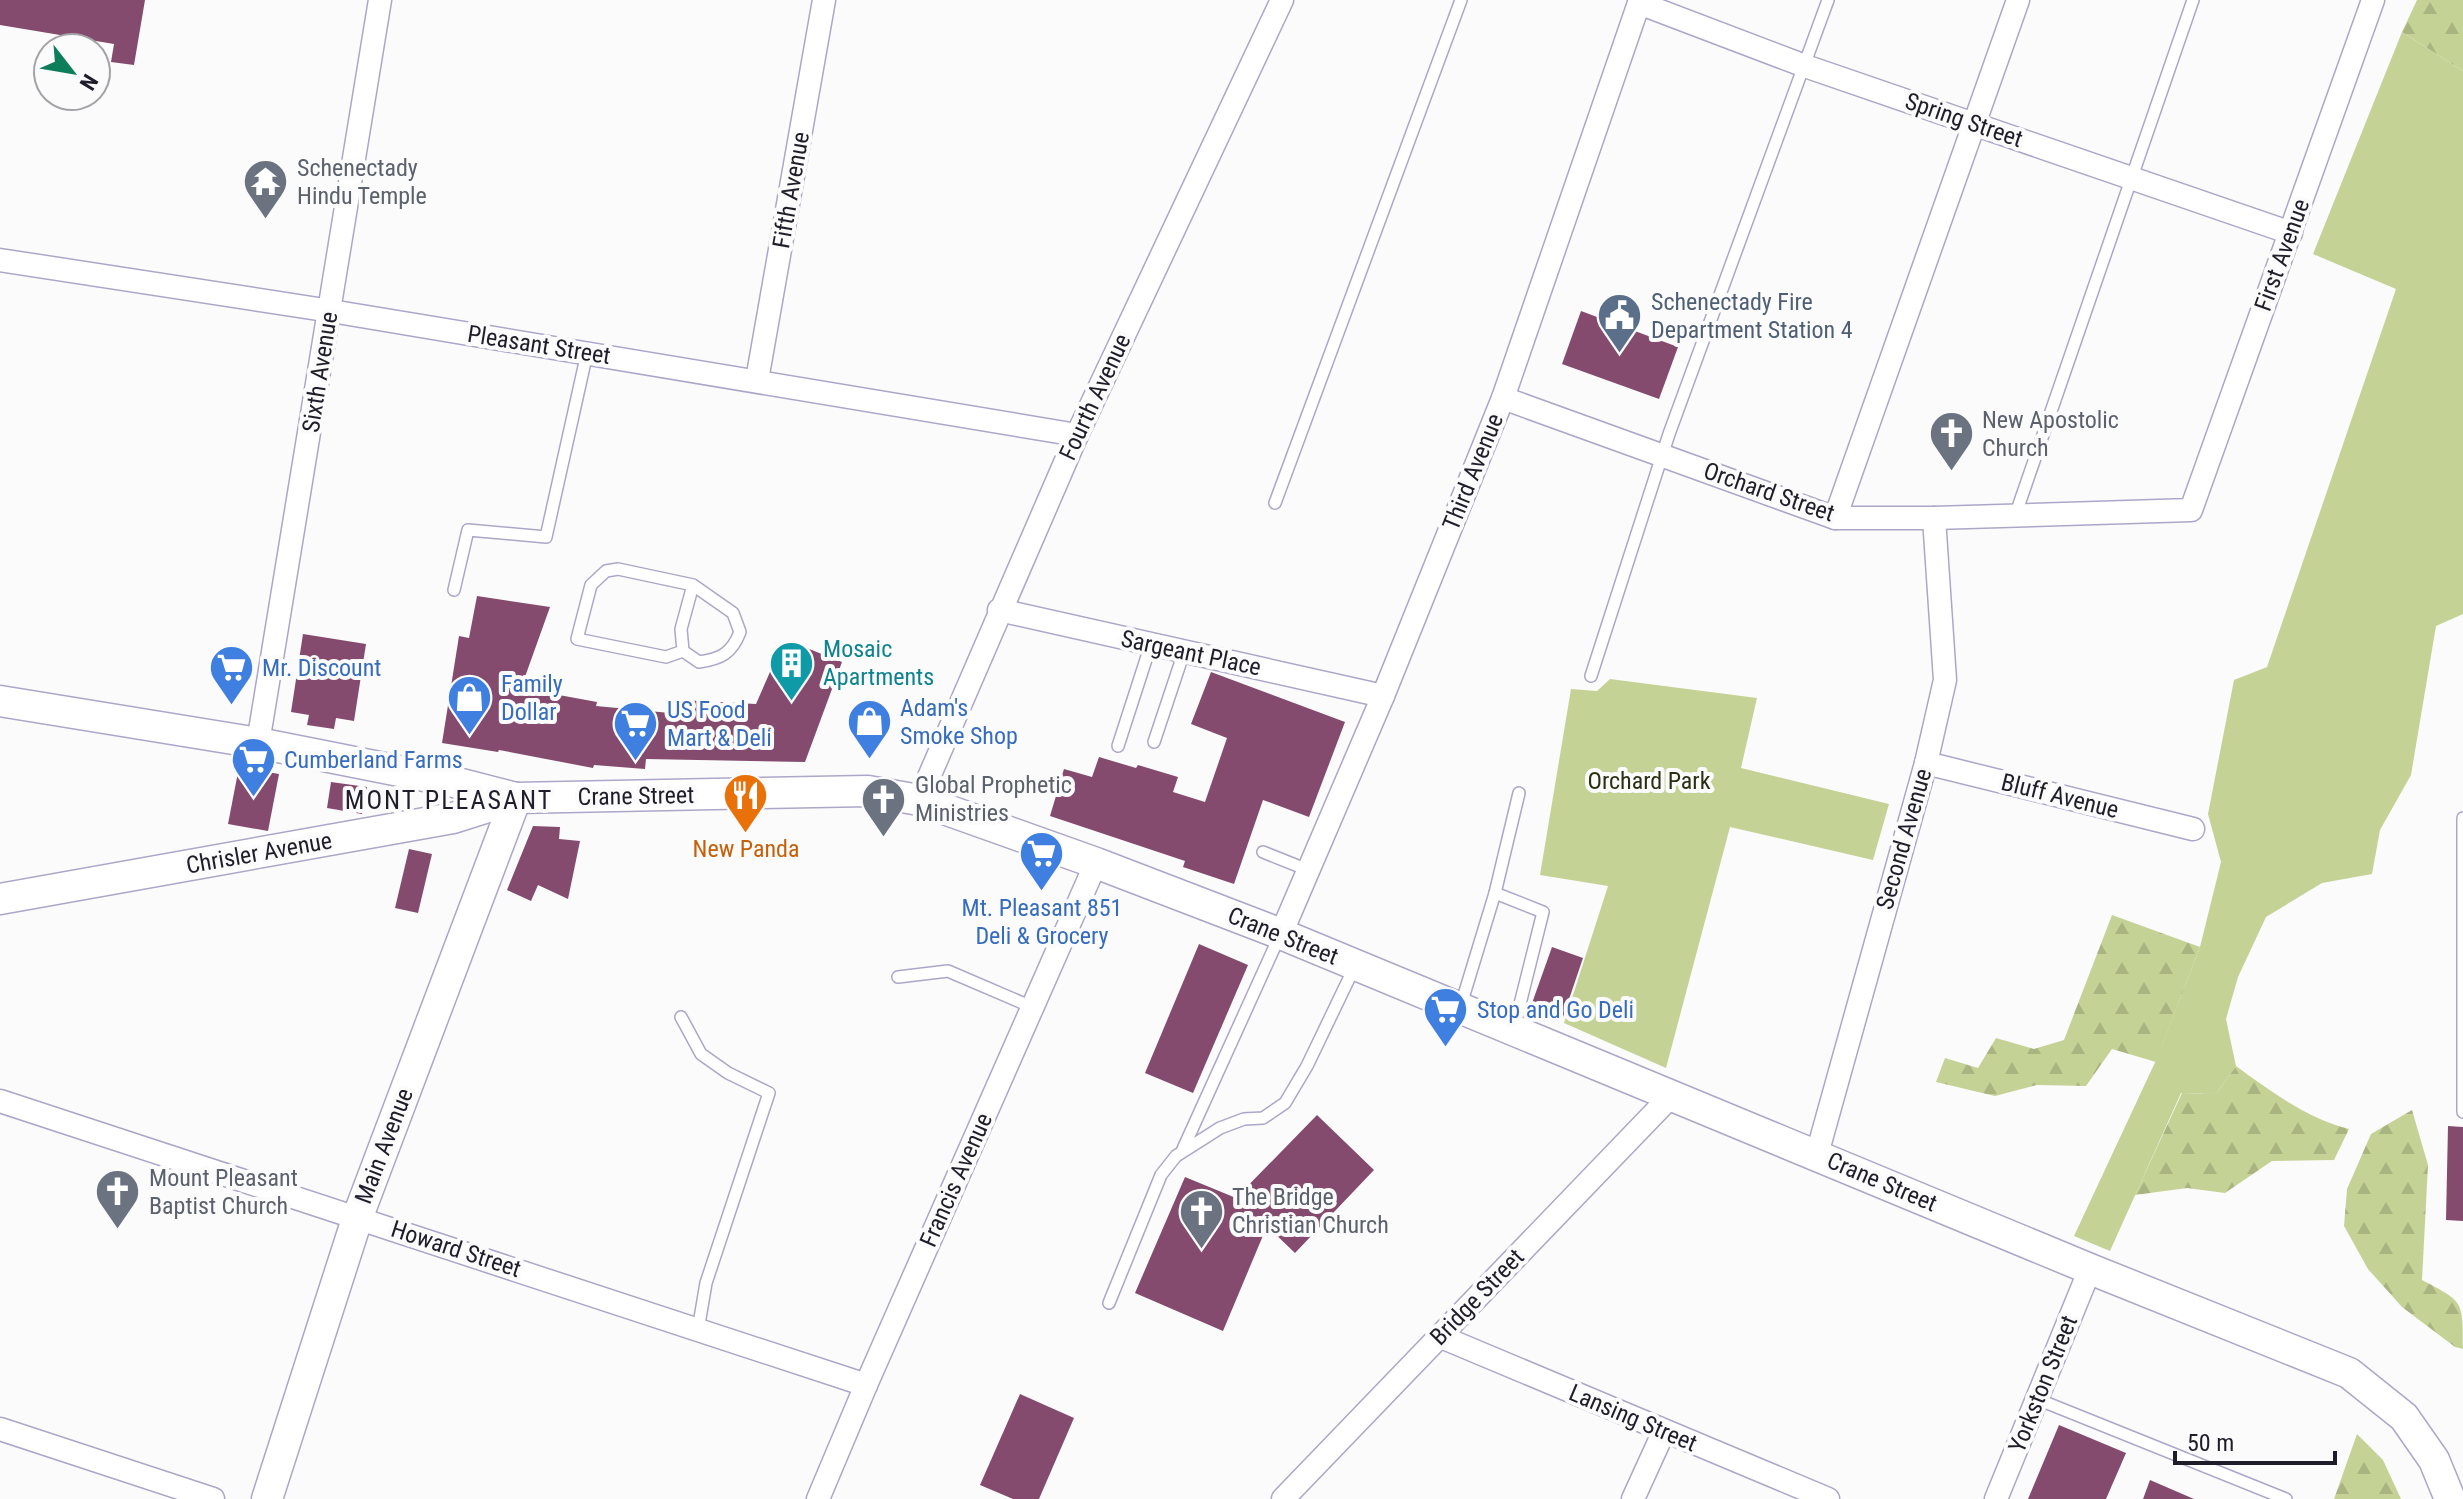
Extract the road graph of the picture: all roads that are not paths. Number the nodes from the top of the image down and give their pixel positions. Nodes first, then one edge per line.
1 (380, 0) edge
2 (824, 0) edge
3 (1282, 0) edge
4 (1461, 0) edge
5 (1828, 0) edge
6 (2018, 0) edge
7 (2193, 0) edge
8 (2373, 0) edge
9 (1639, 2) edge
10 (1805, 66) junction
11 (1974, 124) junction
12 (2131, 178) junction
13 (2291, 233) junction
14 (0, 260) edge
15 (331, 311) junction
16 (587, 353) junction
17 (757, 380) junction
18 (1503, 398) junction
19 (1077, 435) junction
20 (1664, 455) junction
21 (1275, 503) dead end
22 (2191, 510) joint
23 (2015, 516) junction
24 (1835, 518) junction
25 (1934, 518) junction
26 (693, 585) junction
27 (454, 590) dead end
28 (999, 610) junction
29 (1151, 644) junction
30 (683, 651) junction
31 (1184, 652) junction
32 (1591, 676) dead end
33 (1383, 696) junction
34 (0, 701) edge
35 (1154, 742) dead end
36 (258, 743) junction
37 (1118, 746) dead end
38 (1926, 763) junction
39 (1519, 793) dead end
40 (516, 798) junction
41 (919, 800) junction
42 (2463, 818) edge
43 (2193, 829) dead end
44 (1263, 852) dead end
45 (1096, 863) junction
46 (1308, 870) junction
47 (1495, 893) junction
48 (0, 899) edge
49 (1281, 934) junction
50 (1355, 965) junction
51 (898, 977) dead end
52 (1032, 1007) junction
53 (1460, 1009) junction
54 (681, 1017) dead end
55 (1513, 1031) junction
56 (1671, 1096) junction
57 (0, 1101) edge
58 (2463, 1112) edge
59 (1182, 1151) junction
60 (1817, 1154) junction
61 (358, 1216) junction
62 (2090, 1269) junction
63 (1109, 1303) dead end
64 (698, 1330) junction
65 (1439, 1336) junction
66 (866, 1385) junction
67 (2037, 1399) junction
68 (0, 1429) edge
69 (1664, 1431) junction
70 (213, 1499) edge
71 (267, 1499) edge
72 (818, 1499) edge
73 (1283, 1499) edge
74 (1633, 1499) edge
75 (1828, 1499) edge
76 (1996, 1499) edge
77 (2286, 1499) edge
78 (2450, 1499) edge

1 - 15 street, Sixth Avenue
2 - 17 street, Fifth Avenue
3 - 19 street, Fourth Avenue
4 - 21 lane
5 - 10 lane
6 - 11 street
7 - 12 lane
8 - 13 street, First Avenue
9 - 10 street, Spring Street
9 - 18 street, Third Avenue
10 - 11 street, Spring Street
10 - 20 lane
11 - 12 street, Spring Street
11 - 24 street
12 - 13 street, Spring Street
12 - 23 lane
13 - 22 street, First Avenue
14 - 15 street, Pleasant Street
15 - 16 street, Pleasant Street
15 - 36 street, Sixth Avenue
16 - 17 street, Pleasant Street
16 - 27 lane
17 - 19 street, Pleasant Street
18 - 20 street, Orchard Street
18 - 33 street, Third Avenue
19 - 28 street, Fourth Avenue
20 - 24 street, Orchard Street
20 - 32 lane
22 - 23 street, Orchard Street
23 - 25 street, Orchard Street
24 - 25 street, Orchard Street
25 - 38 street, Second Avenue
26 - 30 lane
26 - 30 lane
26 - 30 lane
28 - 29 street, Sargeant Place
28 - 41 street, Fourth Avenue
29 - 31 street, Sargeant Place
29 - 37 lane
31 - 33 street, Sargeant Place
31 - 35 lane
33 - 46 street, Third Avenue
34 - 36 street, Crane Street
36 - 40 street, Crane Street
38 - 43 street, Bluff Avenue
38 - 60 street, Second Avenue
39 - 47 lane
40 - 41 street, Crane Street
40 - 48 street, Chrisler Avenue
40 - 61 street, Main Avenue
41 - 45 street, Crane Street
42 - 58 lane
44 - 46 lane
45 - 49 street, Crane Street
45 - 52 street, Francis Avenue
46 - 49 street, Third Avenue
47 - 53 lane
47 - 55 lane
49 - 50 street, Crane Street
49 - 59 lane
50 - 53 street, Crane Street
50 - 59 lane
51 - 52 lane
52 - 66 street, Francis Avenue
53 - 55 street, Crane Street
54 - 64 lane
55 - 56 street, Crane Street
56 - 60 street, Crane Street
56 - 65 street, Bridge Street
57 - 61 street, Howard Street
59 - 63 lane
60 - 62 street, Crane Street
61 - 64 street, Howard Street
61 - 71 street, Main Avenue
62 - 67 street, Yorkston Street
62 - 78 street, Crane Street
64 - 66 street, Howard Street
65 - 69 street, Lansing Street
65 - 73 street, Bridge Street
66 - 72 street, Francis Avenue
67 - 76 street, Yorkston Street
67 - 77 lane
68 - 70 street
69 - 74 street
69 - 75 street, Lansing Street

